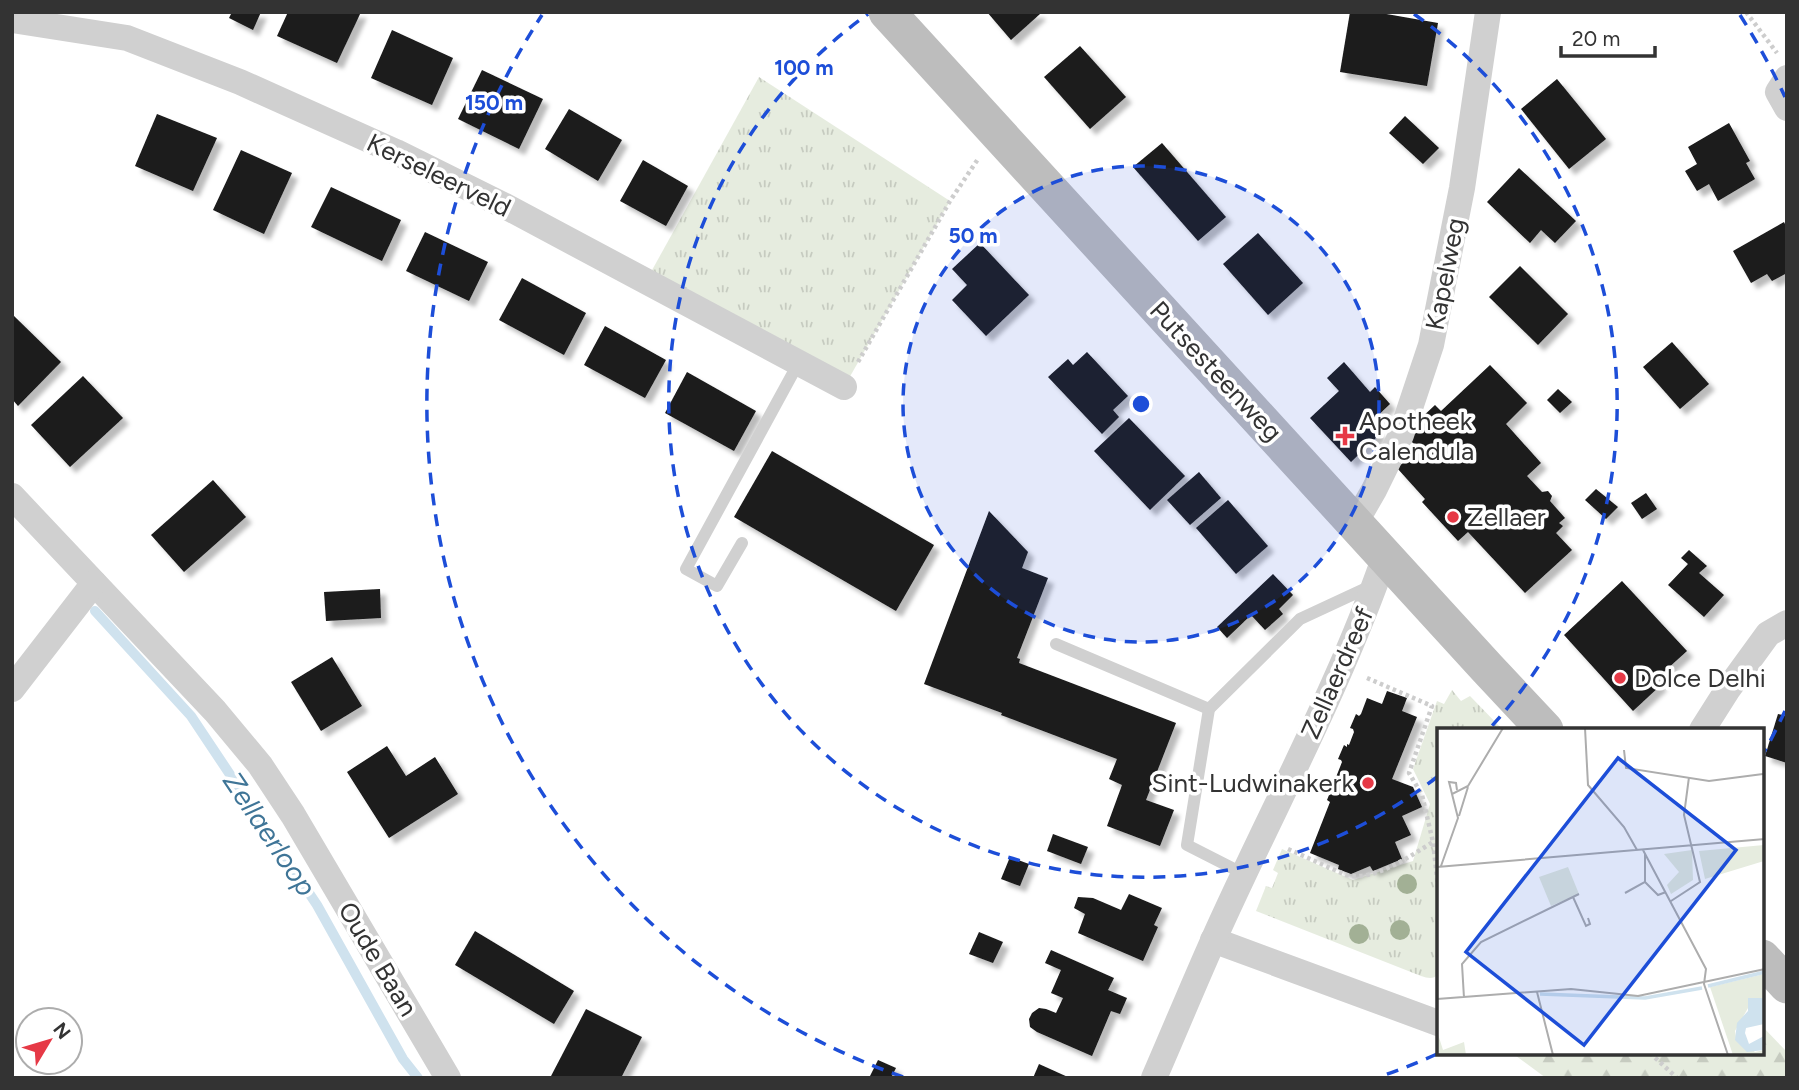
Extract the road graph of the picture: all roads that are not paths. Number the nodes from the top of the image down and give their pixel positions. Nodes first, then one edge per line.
1 (887, 12) edge
2 (1488, 12) edge
3 (12, 20) edge
4 (1783, 66) edge
5 (1787, 108) edge
6 (799, 362) junction
7 (844, 387) road end
8 (12, 496) edge
9 (1355, 523) junction
10 (742, 542) dead end
11 (1380, 570) junction
12 (94, 583) junction
13 (1787, 623) edge
14 (1056, 644) dead end
15 (12, 689) edge
16 (1209, 709) junction
17 (1543, 728) edge
18 (1703, 728) edge
19 (1244, 874) junction
20 (1213, 940) junction
21 (1764, 960) edge
22 (1787, 985) edge
23 (1437, 1023) edge
24 (448, 1078) edge
25 (1154, 1078) edge

1 - 9 main road, Putsesteenweg
2 - 9 street, Kapelweg
3 - 6 street, Kerseleerveld
4 - 5 street
6 - 7 street, Kerseleerveld
6 - 10 lane
8 - 12 street, Oude Baan
9 - 11 main road, Putsesteenweg
11 - 16 lane
11 - 17 main road, Putsesteenweg
11 - 19 street, Zellaerdreef
12 - 15 street
12 - 24 street, Oude Baan
13 - 18 street
14 - 16 lane
16 - 19 lane
19 - 20 street, Zellaerdreef
20 - 23 street
20 - 25 street, Zellaerdreef
21 - 22 main road

